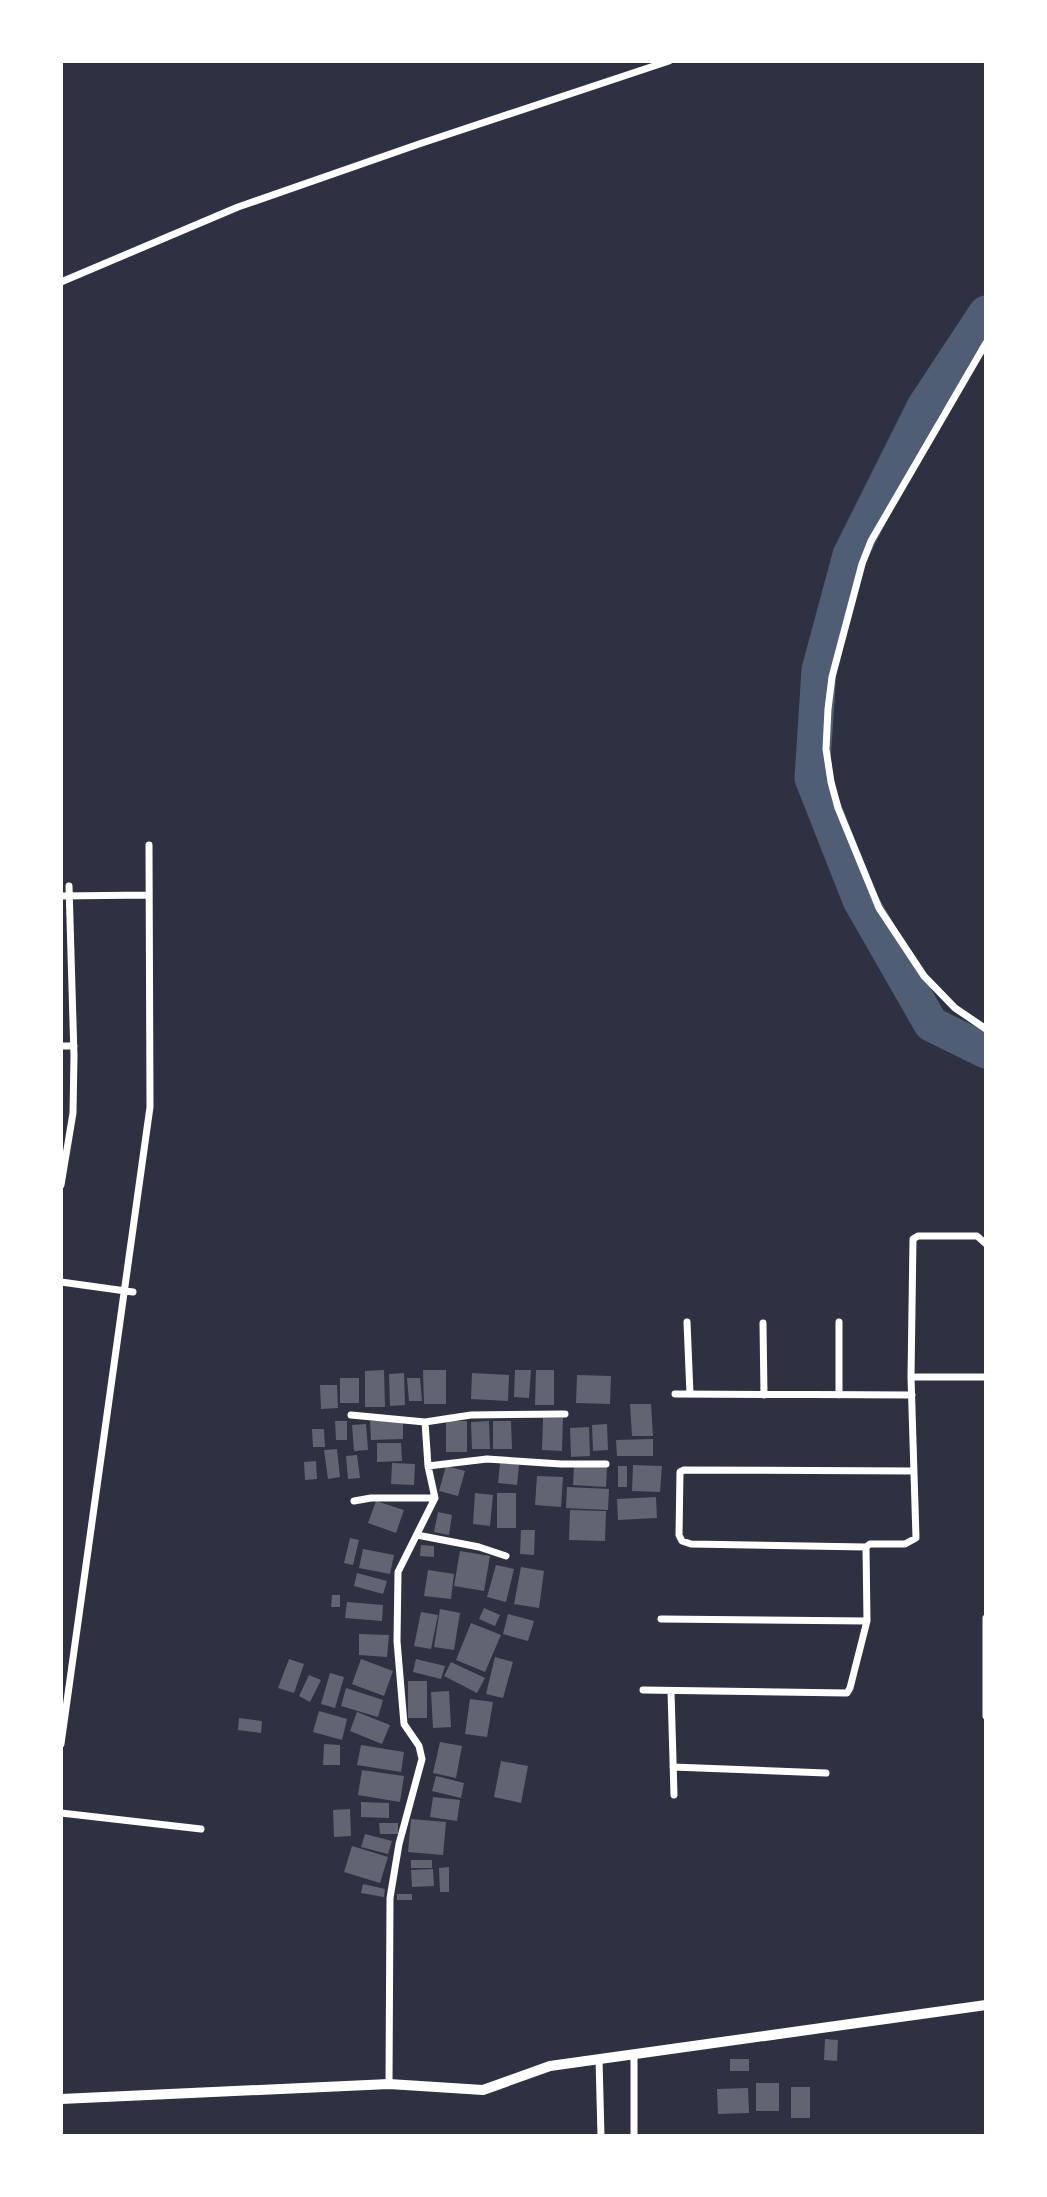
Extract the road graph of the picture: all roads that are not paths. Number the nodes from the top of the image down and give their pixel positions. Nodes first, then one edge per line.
1 (669, 61) edge
2 (61, 282) edge
3 (986, 344) edge
4 (149, 845) dead end
5 (69, 886) dead end
6 (148, 895) junction
7 (65, 896) edge
8 (61, 970) edge
9 (72, 970) junction
10 (986, 1029) edge
11 (61, 1046) edge
12 (74, 1046) junction
13 (61, 1128) edge
14 (71, 1129) junction
15 (61, 1185) edge
16 (986, 1244) edge
17 (61, 1282) edge
18 (129, 1291) junction
19 (687, 1322) dead end
20 (839, 1322) dead end
21 (762, 1323) dead end
22 (911, 1377) junction
23 (986, 1377) edge
24 (675, 1394) dead end
25 (690, 1394) junction
26 (764, 1395) junction
27 (839, 1395) junction
28 (912, 1395) junction
29 (565, 1414) dead end
30 (351, 1415) dead end
31 (425, 1422) junction
32 (606, 1464) dead end
33 (428, 1466) junction
34 (914, 1471) junction
35 (435, 1498) junction
36 (354, 1501) dead end
37 (417, 1535) junction
38 (866, 1548) junction
39 (506, 1556) dead end
40 (986, 1618) edge
41 (661, 1619) dead end
42 (867, 1621) junction
43 (985, 1674) edge
44 (643, 1690) dead end
45 (671, 1691) junction
46 (986, 1716) edge
47 (61, 1744) edge
48 (673, 1766) junction
49 (827, 1773) dead end
50 (674, 1795) dead end
51 (61, 1812) edge
52 (201, 1829) dead end
53 (986, 2006) edge
54 (634, 2054) junction
55 (599, 2059) junction
56 (389, 2084) junction
57 (61, 2099) edge
58 (601, 2136) edge
59 (634, 2136) edge

1 - 2 street
3 - 10 street
4 - 6 street
5 - 7 street
6 - 7 street
6 - 18 street
7 - 9 street
8 - 9 street
9 - 12 street
11 - 12 street
12 - 14 street
13 - 14 street
14 - 15 street
16 - 22 street
17 - 18 street
18 - 47 street
19 - 25 street
20 - 27 street
21 - 26 street
22 - 23 street
22 - 28 street
24 - 25 street
25 - 26 street
26 - 27 street
27 - 28 street
28 - 34 street
29 - 31 street
30 - 31 street
31 - 33 street
32 - 33 street
33 - 35 street
34 - 38 street
34 - 38 street
35 - 36 street
35 - 37 street
37 - 39 street
37 - 56 street
38 - 42 street
40 - 43 street
41 - 42 street
42 - 45 street
43 - 46 street
44 - 45 street
45 - 48 street
48 - 49 street
48 - 50 street
51 - 52 street
53 - 54 street
54 - 55 street
54 - 59 street
55 - 56 street
55 - 58 street
56 - 57 street

